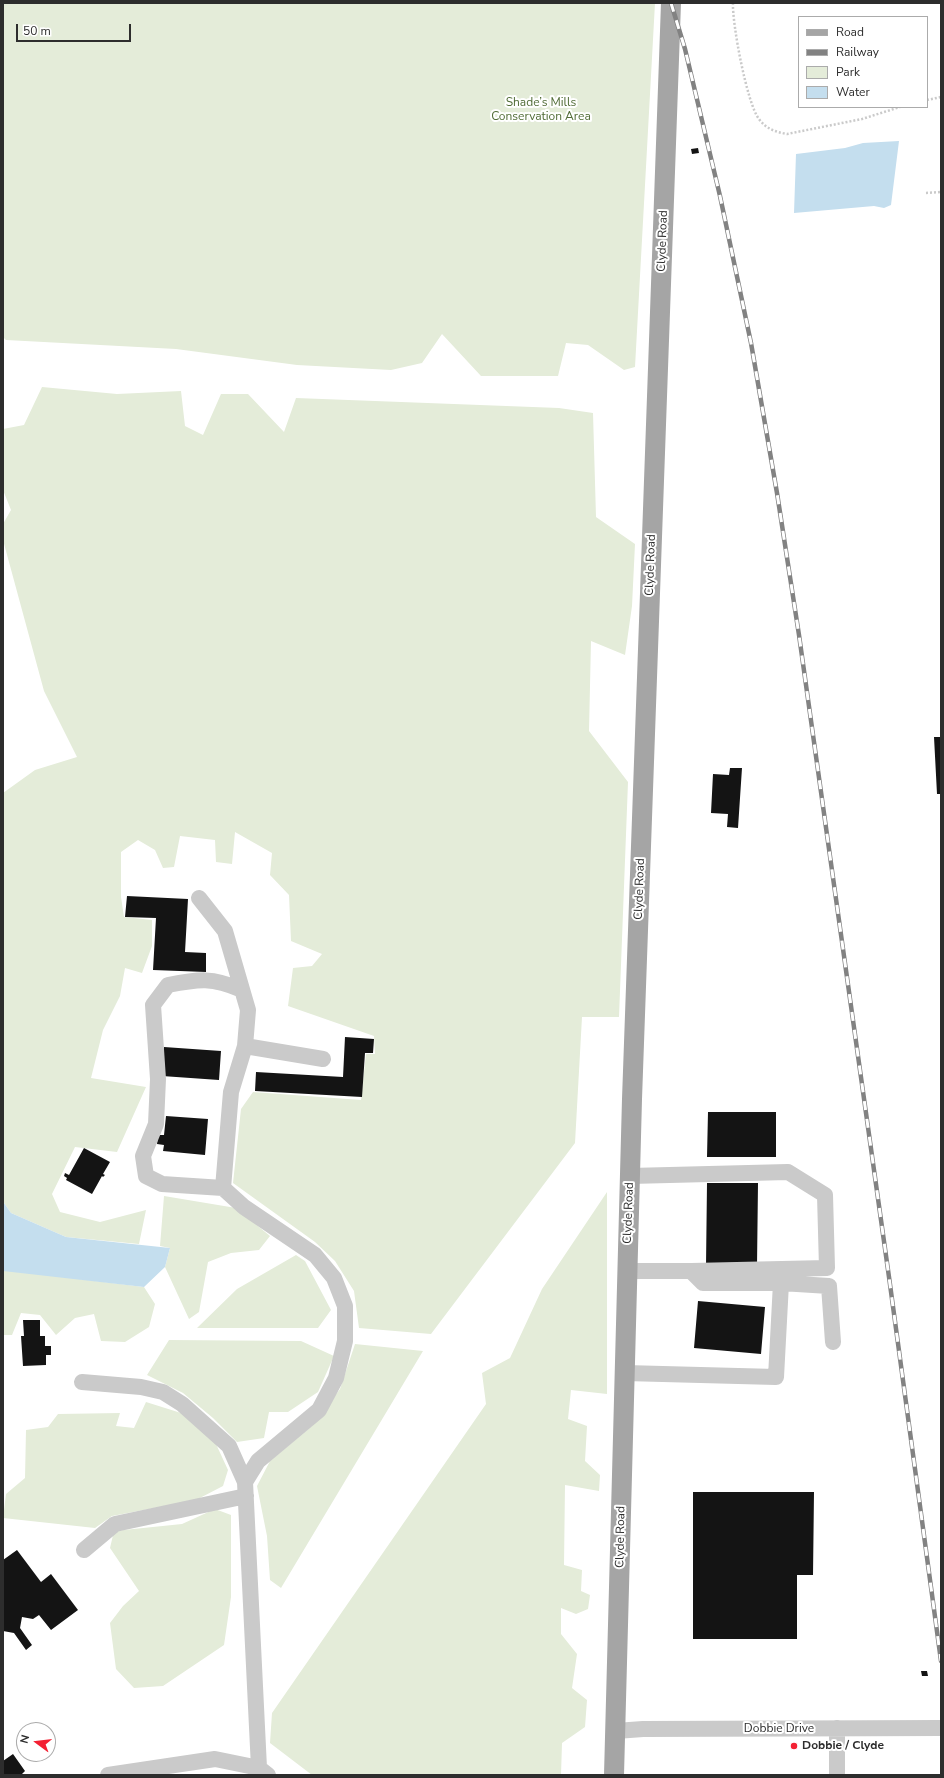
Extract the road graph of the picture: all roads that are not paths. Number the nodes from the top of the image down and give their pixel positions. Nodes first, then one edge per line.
1 (671, 3) edge
2 (199, 898) dead end
3 (242, 990) junction
4 (245, 1046) junction
5 (324, 1059) dead end
6 (630, 1176) junction
7 (223, 1188) junction
8 (627, 1271) junction
9 (692, 1271) junction
10 (781, 1283) junction
11 (832, 1342) dead end
12 (625, 1373) junction
13 (82, 1382) dead end
14 (246, 1489) junction
15 (84, 1550) dead end
16 (837, 1728) junction
17 (941, 1728) edge
18 (616, 1731) junction
19 (263, 1771) edge
20 (108, 1775) edge
21 (614, 1775) edge
22 (837, 1775) edge

1 - 6 main road, Clyde Road
2 - 3 street
3 - 4 street
3 - 7 street
4 - 5 street
4 - 7 street
6 - 8 main road, Clyde Road
6 - 9 street
7 - 14 street
8 - 9 street
8 - 12 main road, Clyde Road
9 - 10 street
10 - 11 street
10 - 12 street
12 - 18 main road, Clyde Road
13 - 14 street
14 - 15 street
14 - 19 street
16 - 17 street, Dobbie Drive
16 - 18 street, Dobbie Drive
16 - 22 street
18 - 21 main road, Clyde Road
19 - 20 street

